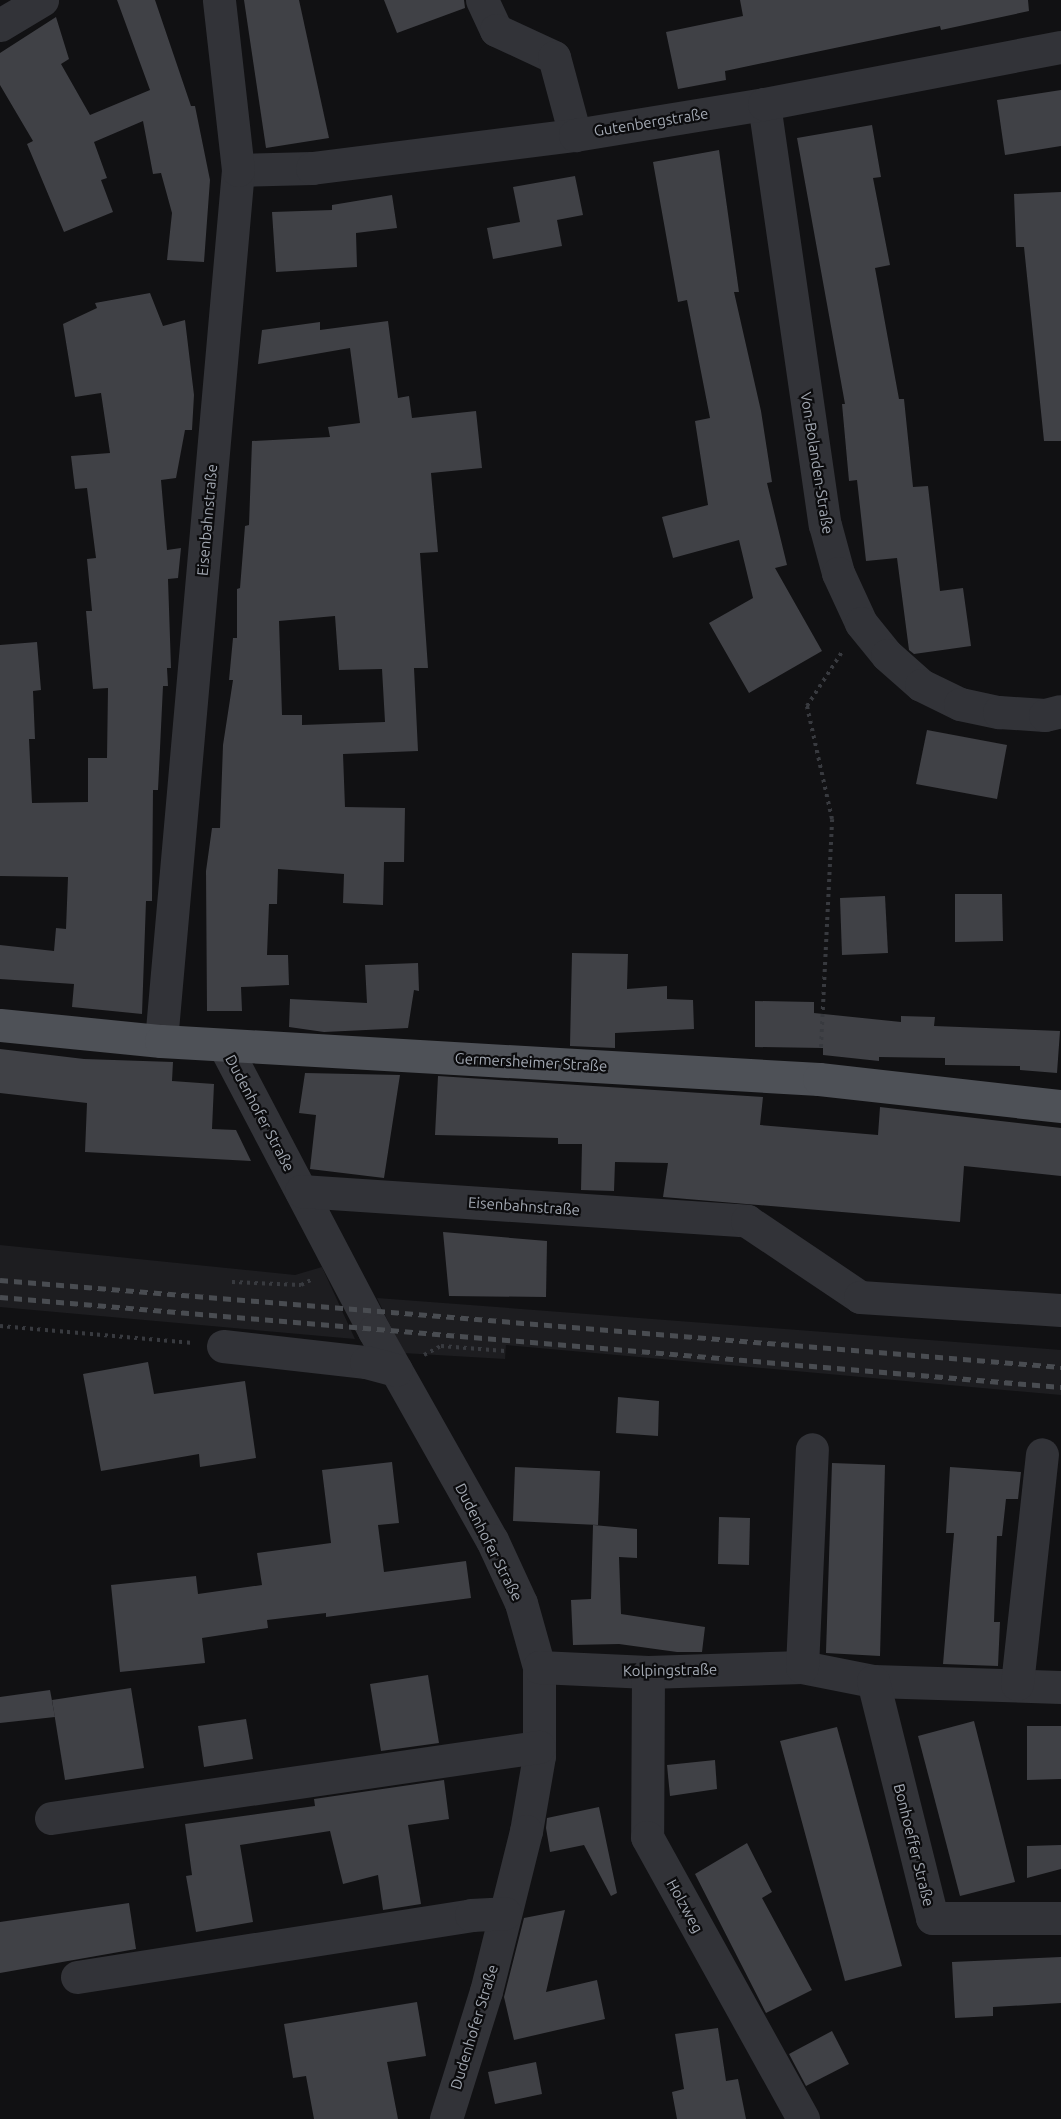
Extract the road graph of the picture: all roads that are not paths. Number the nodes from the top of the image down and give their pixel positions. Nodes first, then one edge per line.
1 (42, 0) edge
2 (219, 0) edge
3 (482, 0) edge
4 (0, 25) edge
5 (1061, 47) edge
6 (764, 104) junction
7 (575, 135) junction
8 (238, 170) junction
9 (1061, 711) edge
10 (0, 1025) edge
11 (161, 1041) junction
12 (224, 1045) junction
13 (1061, 1106) edge
14 (301, 1191) junction
15 (1061, 1310) edge
16 (223, 1346) road end
17 (396, 1370) junction
18 (812, 1449) dead end
19 (1042, 1454) dead end
20 (539, 1667) junction
21 (802, 1667) junction
22 (648, 1672) junction
23 (873, 1681) junction
24 (1017, 1684) junction
25 (1061, 1687) edge
26 (539, 1747) junction
27 (51, 1818) dead end
28 (505, 1913) junction
29 (1061, 1918) edge
30 (77, 1977) dead end
31 (446, 2119) edge
32 (803, 2119) edge

1 - 4 street
2 - 8 street, Eisenbahnstraße
3 - 7 street
5 - 6 street, Gutenbergstraße
6 - 7 street, Gutenbergstraße
6 - 9 street, Von-Bolanden-Straße
7 - 8 street, Gutenbergstraße
8 - 11 street, Eisenbahnstraße
10 - 11 main road, Germersheimer Straße
11 - 12 main road, Germersheimer Straße
12 - 13 main road, Germersheimer Straße
12 - 14 street, Dudenhofer Straße
14 - 15 street, Eisenbahnstraße
14 - 17 street, Dudenhofer Straße
16 - 17 street
17 - 20 street, Dudenhofer Straße
18 - 21 street
19 - 24 street
20 - 22 street, Kolpingstraße
20 - 26 street, Dudenhofer Straße
21 - 22 street, Kolpingstraße
21 - 23 street, Kolpingstraße
22 - 32 street, Holzweg
23 - 24 street, Kolpingstraße
23 - 29 street, Bonhoeffer Straße
24 - 25 street, Kolpingstraße
26 - 27 street
26 - 28 street, Dudenhofer Straße
28 - 30 street
28 - 31 street, Dudenhofer Straße

